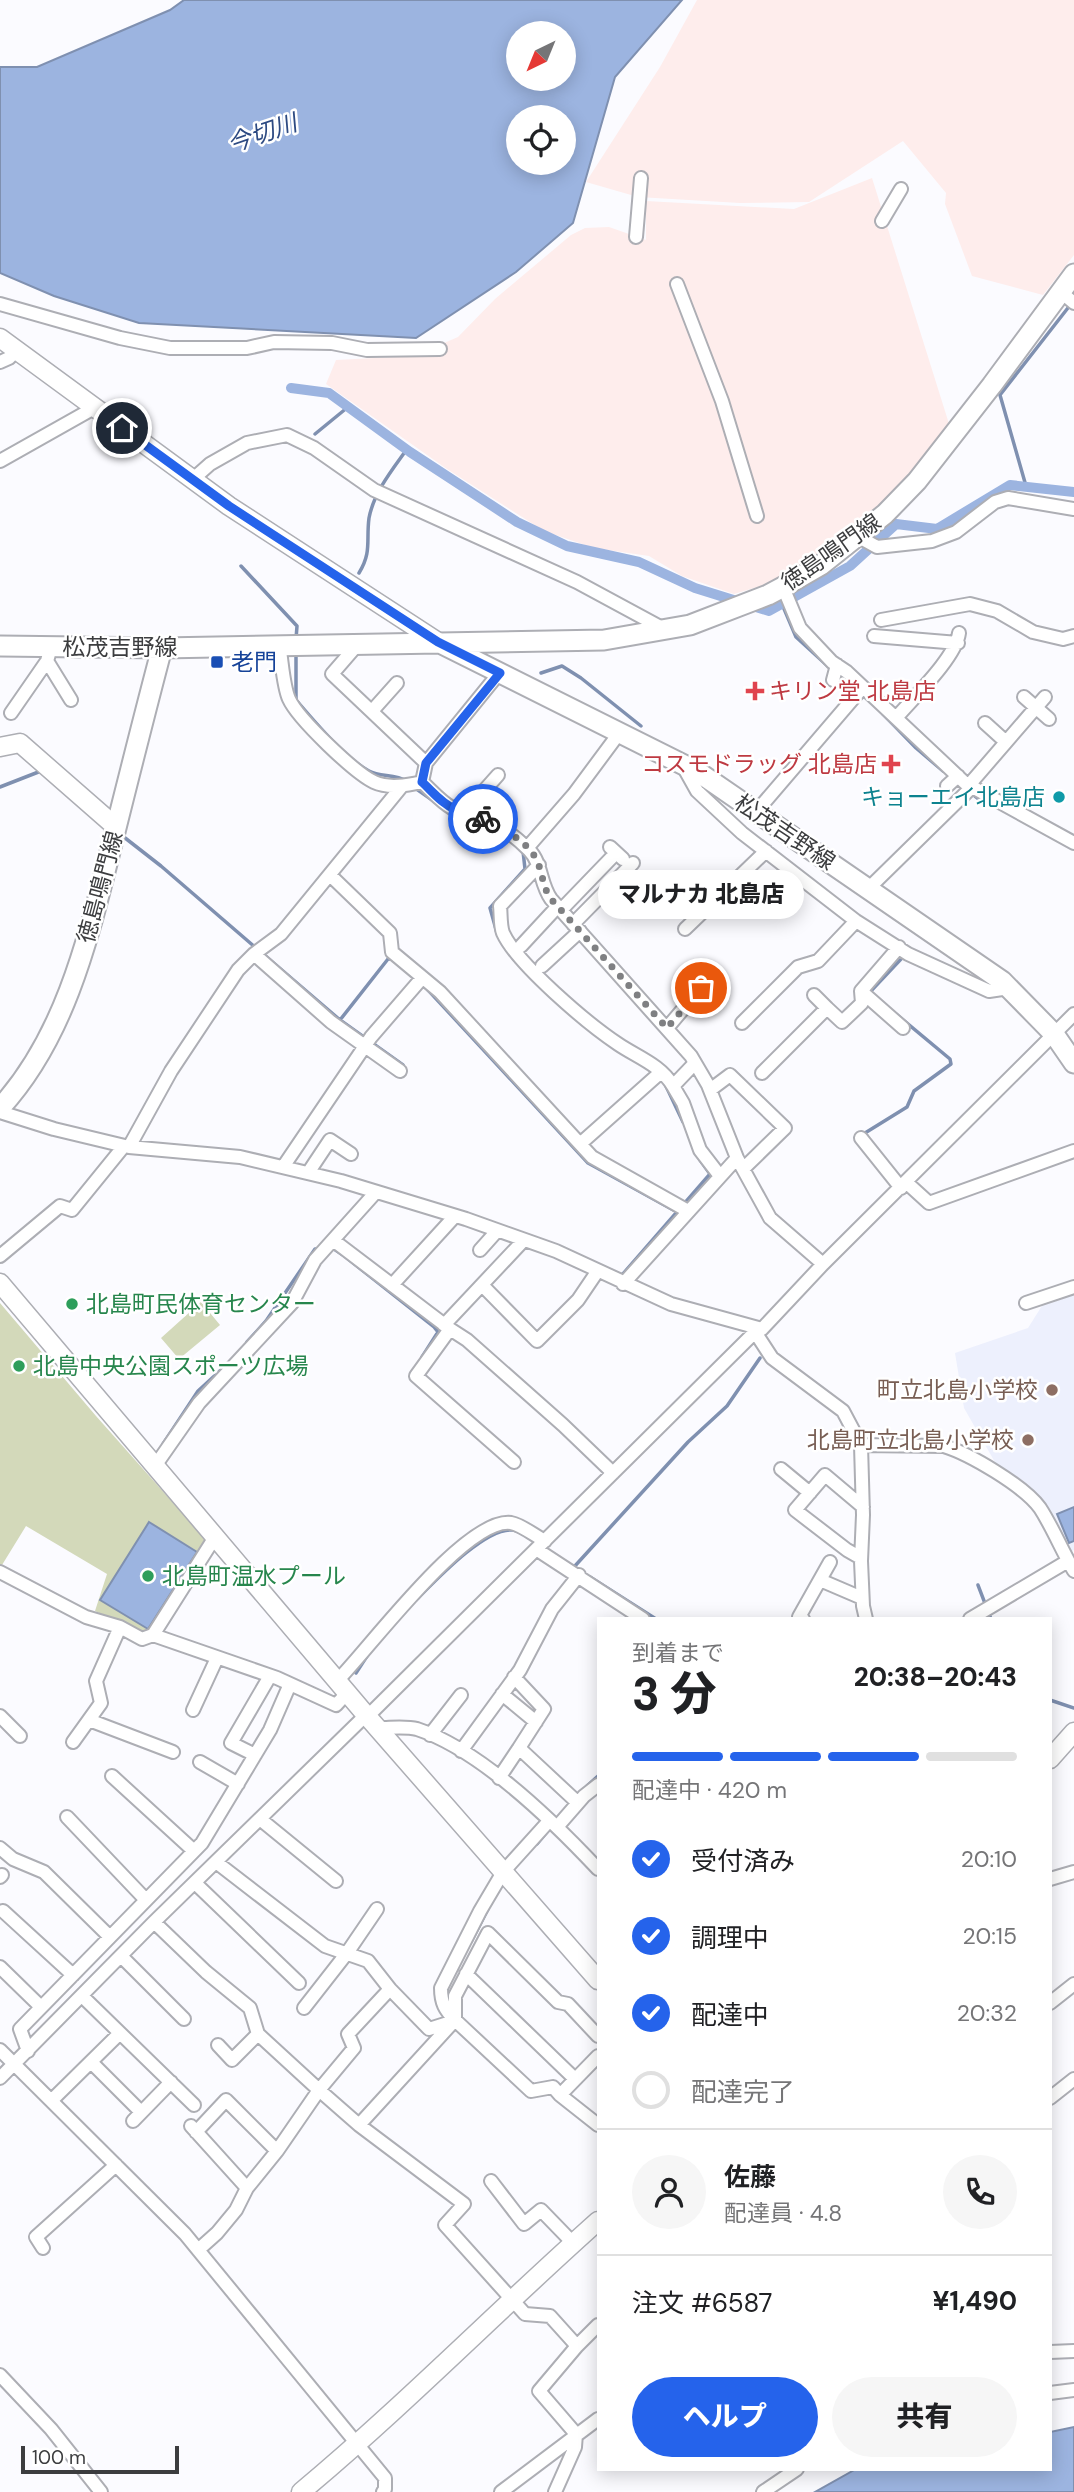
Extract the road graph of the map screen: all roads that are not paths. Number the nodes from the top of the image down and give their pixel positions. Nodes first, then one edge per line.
1 (641, 178) dead end
2 (901, 189) dead end
3 (883, 220) dead end
4 (636, 237) dead end
5 (1074, 274) edge
6 (677, 284) dead end
7 (1068, 297) edge
8 (0, 304) edge
9 (0, 338) edge
10 (18, 349) junction
11 (440, 349) dead end
12 (0, 362) edge
13 (94, 408) junction
14 (0, 461) edge
15 (192, 480) junction
16 (1074, 509) edge
17 (757, 516) dead end
18 (859, 537) junction
19 (783, 587) junction
20 (881, 620) dead end
21 (664, 629) junction
22 (874, 636) dead end
23 (1074, 636) edge
24 (438, 642) junction
25 (358, 644) junction
26 (279, 645) junction
27 (0, 646) edge
28 (162, 648) junction
29 (49, 654) junction
30 (837, 666) junction
31 (500, 673) junction
32 (833, 680) dead end
33 (397, 683) dead end
34 (859, 692) junction
35 (1024, 696) dead end
36 (1045, 696) dead end
37 (71, 700) dead end
38 (1036, 707) junction
39 (372, 711) junction
40 (12, 713) dead end
41 (896, 718) junction
42 (1049, 719) dead end
43 (985, 723) dead end
44 (621, 732) junction
45 (1006, 742) junction
46 (0, 747) edge
47 (681, 762) junction
48 (426, 763) junction
49 (498, 775) dead end
50 (958, 776) junction
51 (422, 782) junction
52 (402, 786) junction
53 (947, 786) dead end
54 (969, 789) junction
55 (466, 811) junction
56 (756, 812) junction
57 (116, 827) junction
58 (1074, 843) edge
59 (527, 848) junction
60 (766, 851) junction
61 (539, 866) junction
62 (330, 875) junction
63 (868, 889) junction
64 (559, 908) junction
65 (856, 921) junction
66 (577, 928) junction
67 (685, 929) dead end
68 (521, 946) dead end
69 (900, 947) junction
70 (254, 954) junction
71 (542, 966) dead end
72 (422, 978) junction
73 (701, 988) dead end
74 (1009, 988) junction
75 (861, 991) junction
76 (814, 995) dead end
77 (827, 1008) junction
78 (1074, 1014) edge
79 (742, 1023) dead end
80 (667, 1028) junction
81 (903, 1028) dead end
82 (1054, 1034) junction
83 (367, 1042) junction
84 (695, 1063) junction
85 (1074, 1063) edge
86 (400, 1071) dead end
87 (662, 1072) junction
88 (762, 1073) dead end
89 (673, 1086) junction
90 (710, 1090) junction
91 (0, 1110) edge
92 (861, 1138) dead end
93 (580, 1144) junction
94 (127, 1147) junction
95 (1074, 1151) edge
96 (351, 1154) dead end
97 (740, 1163) junction
98 (283, 1167) junction
99 (308, 1173) junction
100 (720, 1176) junction
101 (904, 1185) junction
102 (376, 1192) junction
103 (688, 1211) junction
104 (455, 1216) junction
105 (497, 1231) junction
106 (333, 1240) junction
107 (523, 1241) junction
108 (480, 1250) dead end
109 (0, 1256) edge
110 (823, 1264) junction
111 (597, 1272) junction
112 (0, 1283) edge
113 (623, 1284) junction
114 (392, 1285) junction
115 (482, 1285) junction
116 (1074, 1287) edge
117 (1026, 1303) dead end
118 (447, 1327) junction
119 (759, 1330) junction
120 (861, 1445) junction
121 (514, 1462) dead end
122 (155, 1466) junction
123 (781, 1469) dead end
124 (613, 1473) junction
125 (810, 1493) junction
126 (863, 1507) junction
127 (215, 1537) junction
128 (540, 1545) junction
129 (861, 1558) junction
130 (831, 1562) dead end
131 (1071, 1566) edge
132 (0, 1572) edge
133 (579, 1575) junction
134 (820, 1580) junction
135 (862, 1598) junction
136 (640, 1617) edge
137 (799, 1617) edge
138 (866, 1617) edge
139 (974, 1617) edge
140 (120, 1627) junction
141 (153, 1635) junction
142 (217, 1658) junction
143 (270, 1676) junction
144 (514, 1677) junction
145 (290, 1684) junction
146 (342, 1687) junction
147 (502, 1694) junction
148 (461, 1695) dead end
149 (193, 1710) dead end
150 (366, 1715) junction
151 (0, 1716) edge
152 (89, 1720) junction
153 (536, 1722) junction
154 (379, 1728) junction
155 (1074, 1732) edge
156 (430, 1735) junction
157 (20, 1736) dead end
158 (73, 1742) dead end
159 (519, 1748) junction
160 (461, 1751) junction
161 (173, 1752) dead end
162 (255, 1755) junction
163 (1052, 1757) edge
164 (200, 1762) dead end
165 (112, 1776) dead end
166 (499, 1778) junction
167 (238, 1784) junction
168 (597, 1786) edge
169 (575, 1800) junction
170 (67, 1817) dead end
171 (260, 1819) junction
172 (553, 1824) junction
173 (0, 1848) edge
174 (194, 1851) junction
175 (216, 1862) junction
176 (597, 1868) edge
177 (503, 1872) junction
178 (1074, 1872) edge
179 (1052, 1878) edge
180 (336, 1881) dead end
181 (195, 1882) junction
182 (146, 1900) junction
183 (377, 1909) dead end
184 (5, 1910) edge
185 (154, 1922) junction
186 (110, 1937) junction
187 (347, 1953) junction
188 (121, 1956) junction
189 (0, 1967) edge
190 (466, 1974) junction
191 (73, 1975) junction
192 (597, 1979) edge
193 (299, 1983) dead end
194 (1074, 1984) edge
195 (390, 1989) junction
196 (82, 1996) junction
197 (1052, 2001) edge
198 (41, 2007) junction
199 (304, 2008) dead end
200 (184, 2019) dead end
201 (454, 2020) junction
202 (120, 2034) junction
203 (258, 2034) junction
204 (597, 2035) edge
205 (218, 2045) dead end
206 (0, 2050) edge
207 (28, 2051) junction
208 (597, 2057) edge
209 (91, 2062) junction
210 (16, 2064) junction
211 (0, 2078) edge
212 (575, 2079) junction
213 (1074, 2079) edge
214 (171, 2082) junction
215 (318, 2090) junction
216 (560, 2095) junction
217 (1052, 2096) edge
218 (52, 2100) junction
219 (194, 2105) dead end
220 (597, 2124) edge
221 (359, 2125) junction
222 (277, 2151) junction
223 (116, 2165) junction
224 (491, 2181) dead end
225 (247, 2188) junction
226 (597, 2222) edge
227 (573, 2243) junction
228 (43, 2248) dead end
229 (198, 2250) junction
230 (510, 2299) junction
231 (597, 2326) edge
232 (577, 2346) junction
233 (1074, 2351) edge
234 (1052, 2353) edge
235 (0, 2375) edge
236 (1074, 2390) edge
237 (1052, 2393) edge
238 (597, 2419) edge
239 (576, 2434) junction
240 (357, 2444) junction
241 (794, 2471) edge
242 (101, 2492) edge
243 (301, 2492) edge
244 (383, 2492) edge
245 (501, 2492) edge
246 (555, 2492) edge
247 (763, 2492) edge

1 - 4 street
2 - 3 street
5 - 7 main road, 徳島鳴門線
6 - 17 street
7 - 18 main road, 徳島鳴門線
8 - 11 street
9 - 10 street
10 - 12 street
10 - 13 street
13 - 14 street
13 - 15 street
15 - 21 street
15 - 24 street
16 - 18 street
18 - 19 main road, 徳島鳴門線
19 - 21 main road, 徳島鳴門線
19 - 30 street
20 - 23 street
21 - 24 main road, 徳島鳴門線
22 - 41 street
24 - 25 main road, 松茂吉野線
24 - 31 main road, 松茂吉野線
25 - 26 main road, 松茂吉野線
25 - 39 street
26 - 28 main road, 松茂吉野線
26 - 52 street
27 - 29 main road, 松茂吉野線
28 - 29 main road, 松茂吉野線
28 - 57 main road, 徳島鳴門線
29 - 37 street
29 - 40 street
30 - 32 street
30 - 34 street
31 - 44 main road, 松茂吉野線
31 - 48 street
33 - 39 street
34 - 41 street
34 - 56 street
35 - 38 street
36 - 38 street
38 - 42 street
38 - 45 street
39 - 48 street
41 - 50 street
43 - 45 street
44 - 47 main road, 松茂吉野線
44 - 59 street
45 - 54 street
46 - 57 street
47 - 56 main road, 松茂吉野線
47 - 60 street
48 - 51 street
49 - 55 street
50 - 53 street
50 - 54 street
51 - 52 street
51 - 55 street
52 - 62 street
54 - 58 street
54 - 63 street
55 - 59 street
56 - 63 main road, 松茂吉野線
57 - 91 main road, 徳島鳴門線
59 - 61 street
60 - 65 street
60 - 67 street
61 - 64 street
61 - 87 street
62 - 70 street
62 - 72 street
63 - 74 main road, 松茂吉野線
64 - 66 street
64 - 66 street
64 - 68 street
65 - 69 street
65 - 79 street
66 - 71 street
66 - 80 street
69 - 74 street
69 - 75 street
70 - 83 street
70 - 94 street
72 - 83 street
72 - 93 street
73 - 80 street
74 - 82 main road, 松茂吉野線
75 - 77 street
75 - 81 street
76 - 77 street
77 - 88 street
78 - 82 street
80 - 84 street
82 - 85 main road, 松茂吉野線
82 - 101 street
83 - 86 street
83 - 98 street
84 - 89 street
84 - 90 street
87 - 89 street
87 - 93 street
89 - 100 street
90 - 97 street
90 - 97 street
91 - 94 street
92 - 101 street
93 - 103 street
94 - 98 street
94 - 109 street
95 - 101 street
96 - 99 street
97 - 100 street
97 - 110 street
98 - 99 street
99 - 102 street
100 - 103 street
101 - 110 street
102 - 104 street
102 - 106 street
103 - 113 street
104 - 105 street
104 - 114 street
105 - 107 street
105 - 108 street
106 - 114 street
106 - 122 street
107 - 111 street
107 - 115 street
110 - 119 street
111 - 113 street
111 - 115 street
112 - 122 street
113 - 119 street
114 - 118 street
115 - 118 street
116 - 117 street
118 - 121 street
118 - 124 street
119 - 120 street
119 - 124 street
120 - 126 street
120 - 131 street
122 - 127 street
123 - 125 street
124 - 128 street
125 - 126 street
125 - 129 street
126 - 129 street
127 - 141 street
127 - 146 street
128 - 133 street
128 - 146 street
128 - 150 street
129 - 135 street
130 - 134 street
131 - 139 street
132 - 140 street
133 - 136 street
133 - 144 street
134 - 135 street
134 - 137 street
135 - 138 street
140 - 141 street
140 - 152 street
141 - 142 street
142 - 143 street
142 - 149 street
143 - 145 street
143 - 162 street
144 - 147 street
144 - 153 street
145 - 146 street
145 - 162 street
146 - 150 street
147 - 153 street
147 - 160 street
148 - 156 street
150 - 154 street
150 - 171 street
151 - 157 street
152 - 158 street
152 - 161 street
153 - 159 street
154 - 156 street
154 - 177 street
155 - 163 street
156 - 160 street
159 - 166 street
159 - 169 street
160 - 166 street
162 - 167 street
164 - 167 street
165 - 174 street
166 - 172 street
167 - 174 street
168 - 169 street
169 - 172 street
170 - 182 street
171 - 175 street
171 - 180 street
172 - 176 street
172 - 177 street
173 - 186 street
174 - 182 street
175 - 181 street
175 - 187 street
177 - 192 street
177 - 201 street
178 - 179 street
181 - 185 street
181 - 193 street
182 - 186 street
183 - 187 street
184 - 191 street
185 - 188 street
185 - 203 street
186 - 191 street
187 - 195 street
187 - 199 street
188 - 196 street
188 - 200 street
189 - 198 street
190 - 201 street
190 - 204 street
190 - 212 street
191 - 198 street
194 - 197 street
195 - 201 street
195 - 215 street
196 - 202 street
196 - 207 street
198 - 207 street
201 - 216 street
201 - 221 street
202 - 209 street
202 - 214 street
203 - 205 street
203 - 215 street
206 - 210 street
207 - 210 street
208 - 212 street
209 - 214 street
209 - 218 street
210 - 211 street
210 - 218 street
212 - 216 street
213 - 217 street
214 - 219 street
215 - 221 street
215 - 222 street
216 - 220 street
218 - 223 street
221 - 230 street
222 - 225 street
222 - 225 street
223 - 228 street
223 - 229 street
224 - 227 street
225 - 229 street
226 - 227 street
227 - 230 street
229 - 240 street
230 - 232 street
230 - 240 street
231 - 232 street
232 - 239 street
233 - 234 street
235 - 242 street
236 - 237 street
238 - 239 street
239 - 245 street
239 - 246 street
240 - 243 street
240 - 244 street
241 - 247 street

